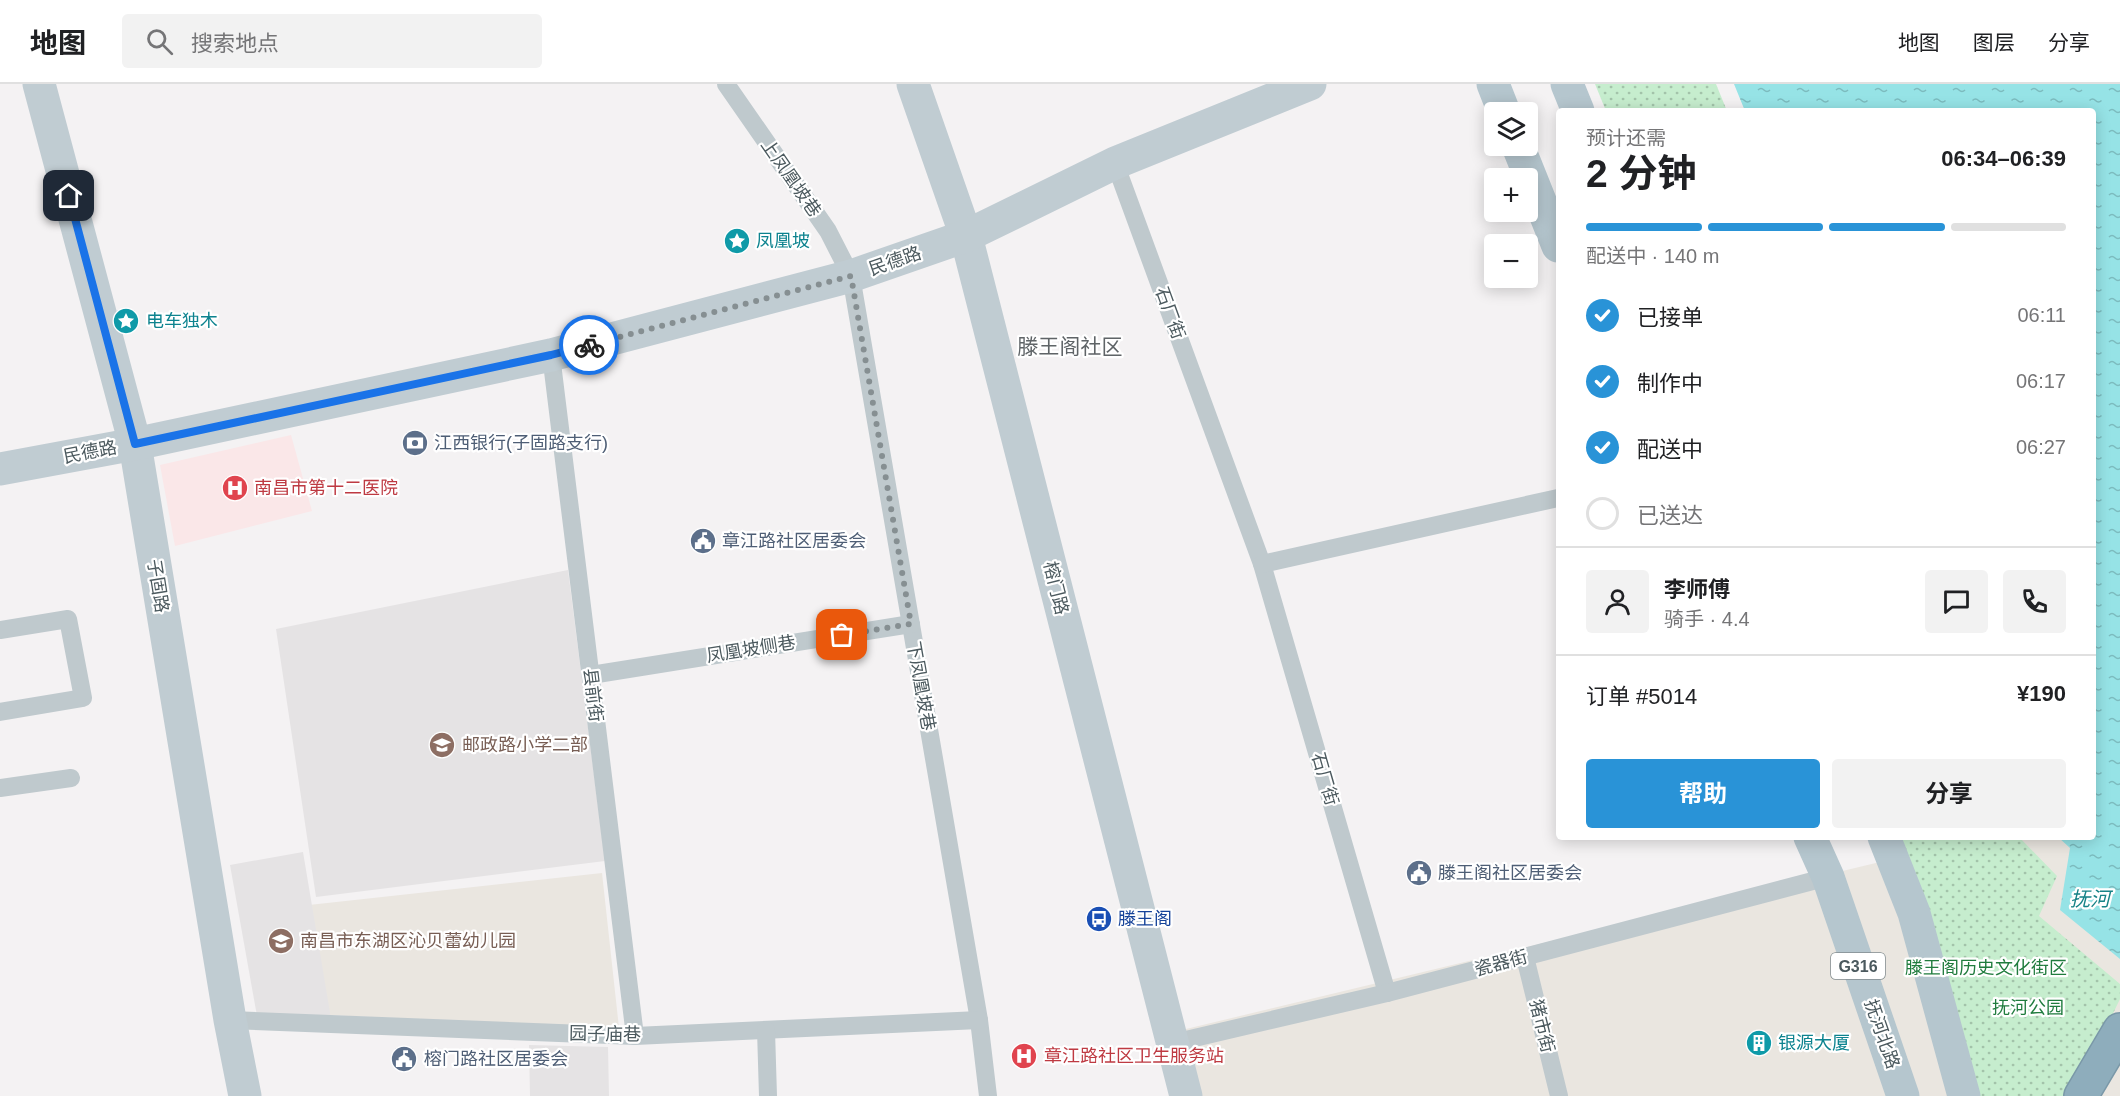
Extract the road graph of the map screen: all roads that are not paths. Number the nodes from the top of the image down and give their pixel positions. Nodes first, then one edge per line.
1 (39, 84) edge
2 (726, 84) edge
3 (913, 84) edge
4 (1310, 84) edge
5 (1493, 84) edge
6 (1567, 84) edge
7 (1500, 102) edge
8 (1577, 108) edge
9 (1522, 156) edge
10 (1115, 163) junction
11 (966, 236) junction
12 (1556, 241) edge
13 (851, 276) junction
14 (551, 355) junction
15 (135, 444) junction
16 (0, 469) edge
17 (1556, 498) edge
18 (1262, 564) junction
19 (911, 624) junction
20 (0, 630) edge
21 (591, 675) junction
22 (0, 712) edge
23 (71, 778) dead end
24 (0, 788) edge
25 (1811, 840) edge
26 (1885, 840) edge
27 (1828, 877) junction
28 (1525, 957) junction
29 (1387, 993) junction
30 (230, 1020) junction
31 (979, 1020) junction
32 (766, 1029) junction
33 (2120, 1030) edge
34 (635, 1036) junction
35 (1173, 1043) junction
36 (245, 1096) edge
37 (768, 1096) edge
38 (988, 1096) edge
39 (1186, 1096) edge
40 (1559, 1096) edge
41 (1903, 1096) edge
42 (1964, 1096) edge
43 (2081, 1096) edge

1 - 15 street, 子固路
2 - 13 lane, 上凤凰坡巷
3 - 11 street, 榕门路
4 - 10 street, 民德路
5 - 7 main road
6 - 8 main road
9 - 12 main road
10 - 11 street, 民德路
10 - 18 lane, 石厂街
11 - 13 street, 民德路
11 - 35 street, 榕门路
13 - 14 street, 民德路
13 - 19 lane, 下凤凰坡巷
14 - 15 street, 民德路
14 - 21 lane, 县前街
15 - 16 street, 民德路
15 - 30 street, 子固路
17 - 18 lane
18 - 29 lane, 石厂街
19 - 21 lane, 凤凰坡侧巷
19 - 31 lane, 下凤凰坡巷
20 - 22 lane
21 - 34 lane, 县前街
23 - 24 lane
25 - 27 main road, 抚河北路 / G316
26 - 42 main road
27 - 28 lane, 瓷器街
27 - 41 main road, 抚河北路 / G316
28 - 29 lane, 瓷器街
28 - 40 lane, 猪市街
29 - 35 lane, 瓷器街
30 - 34 lane, 园子庙巷
30 - 36 street, 子固路
31 - 32 lane, 园子庙巷
31 - 38 lane, 下凤凰坡巷
32 - 34 lane, 园子庙巷
32 - 37 lane
33 - 43 highway
35 - 39 street, 榕门路

